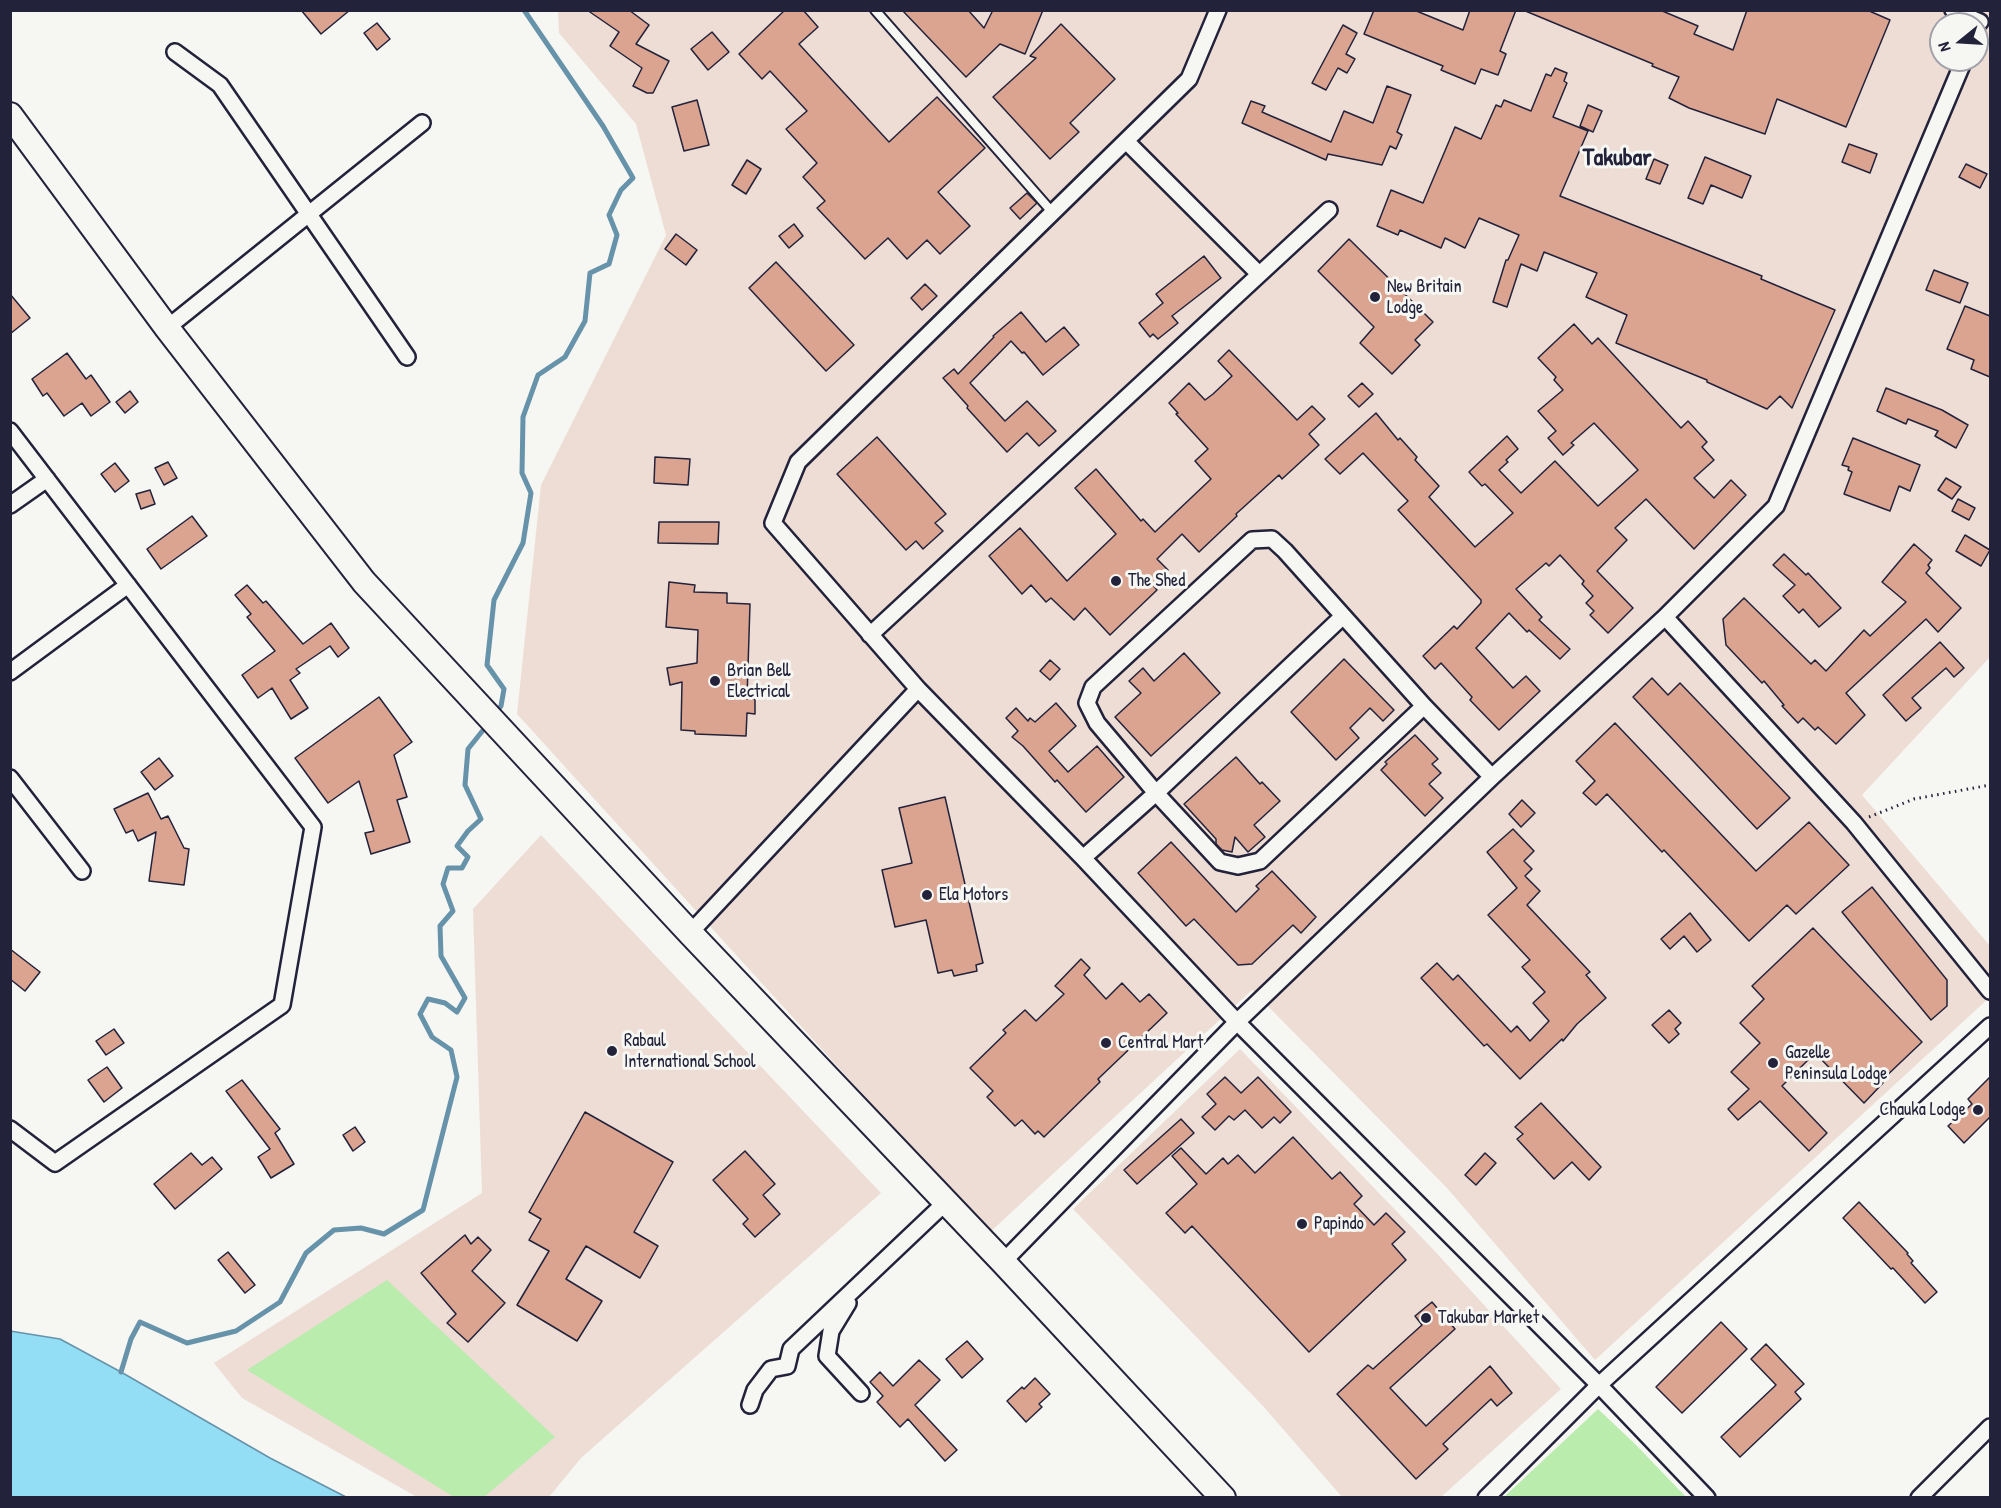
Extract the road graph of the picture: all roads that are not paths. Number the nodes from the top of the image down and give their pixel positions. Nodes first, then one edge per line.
1 (874, 10) edge
2 (1218, 10) edge
3 (175, 52) dead end
4 (1959, 72) edge
5 (10, 115) edge
6 (422, 123) dead end
7 (1126, 141) junction
8 (1329, 210) dead end
9 (1053, 213) junction
10 (308, 214) junction
11 (1259, 274) junction
12 (167, 328) junction
13 (407, 357) dead end
14 (10, 431) edge
15 (47, 479) junction
16 (10, 505) edge
17 (128, 585) junction
18 (1665, 616) junction
19 (1342, 617) junction
20 (870, 635) junction
21 (10, 672) edge
22 (918, 689) junction
23 (1424, 706) junction
24 (1492, 777) junction
25 (10, 778) edge
26 (1156, 793) junction
27 (1083, 858) junction
28 (82, 871) dead end
29 (690, 933) junction
30 (1990, 991) edge
31 (1237, 1022) junction
32 (1990, 1026) edge
33 (10, 1129) edge
34 (946, 1202) junction
35 (1003, 1262) junction
36 (860, 1285) junction
37 (1599, 1385) junction
38 (861, 1393) dead end
39 (750, 1405) dead end
40 (1990, 1427) edge
41 (1223, 1497) edge
42 (1486, 1497) edge
43 (1707, 1497) edge
44 (1919, 1497) edge

1 - 9 lane
2 - 7 street
3 - 10 street
4 - 18 street
5 - 12 main road
6 - 10 street
7 - 9 street
7 - 11 street
8 - 11 street
9 - 20 street
10 - 12 street
10 - 13 street
11 - 20 street
12 - 29 main road
14 - 15 street
15 - 16 street
15 - 17 street
17 - 21 street
17 - 33 street
18 - 24 street
18 - 30 street
19 - 23 street
19 - 26 street
19 - 26 street
20 - 22 street
22 - 27 street
22 - 29 street
23 - 24 street
23 - 26 street
24 - 31 street
25 - 28 street
26 - 27 street
27 - 31 street
29 - 34 main road
31 - 35 street
31 - 37 street
32 - 37 street
34 - 35 main road
34 - 36 street
35 - 41 main road
36 - 38 street
36 - 39 street
37 - 42 street
37 - 43 street
40 - 44 street

